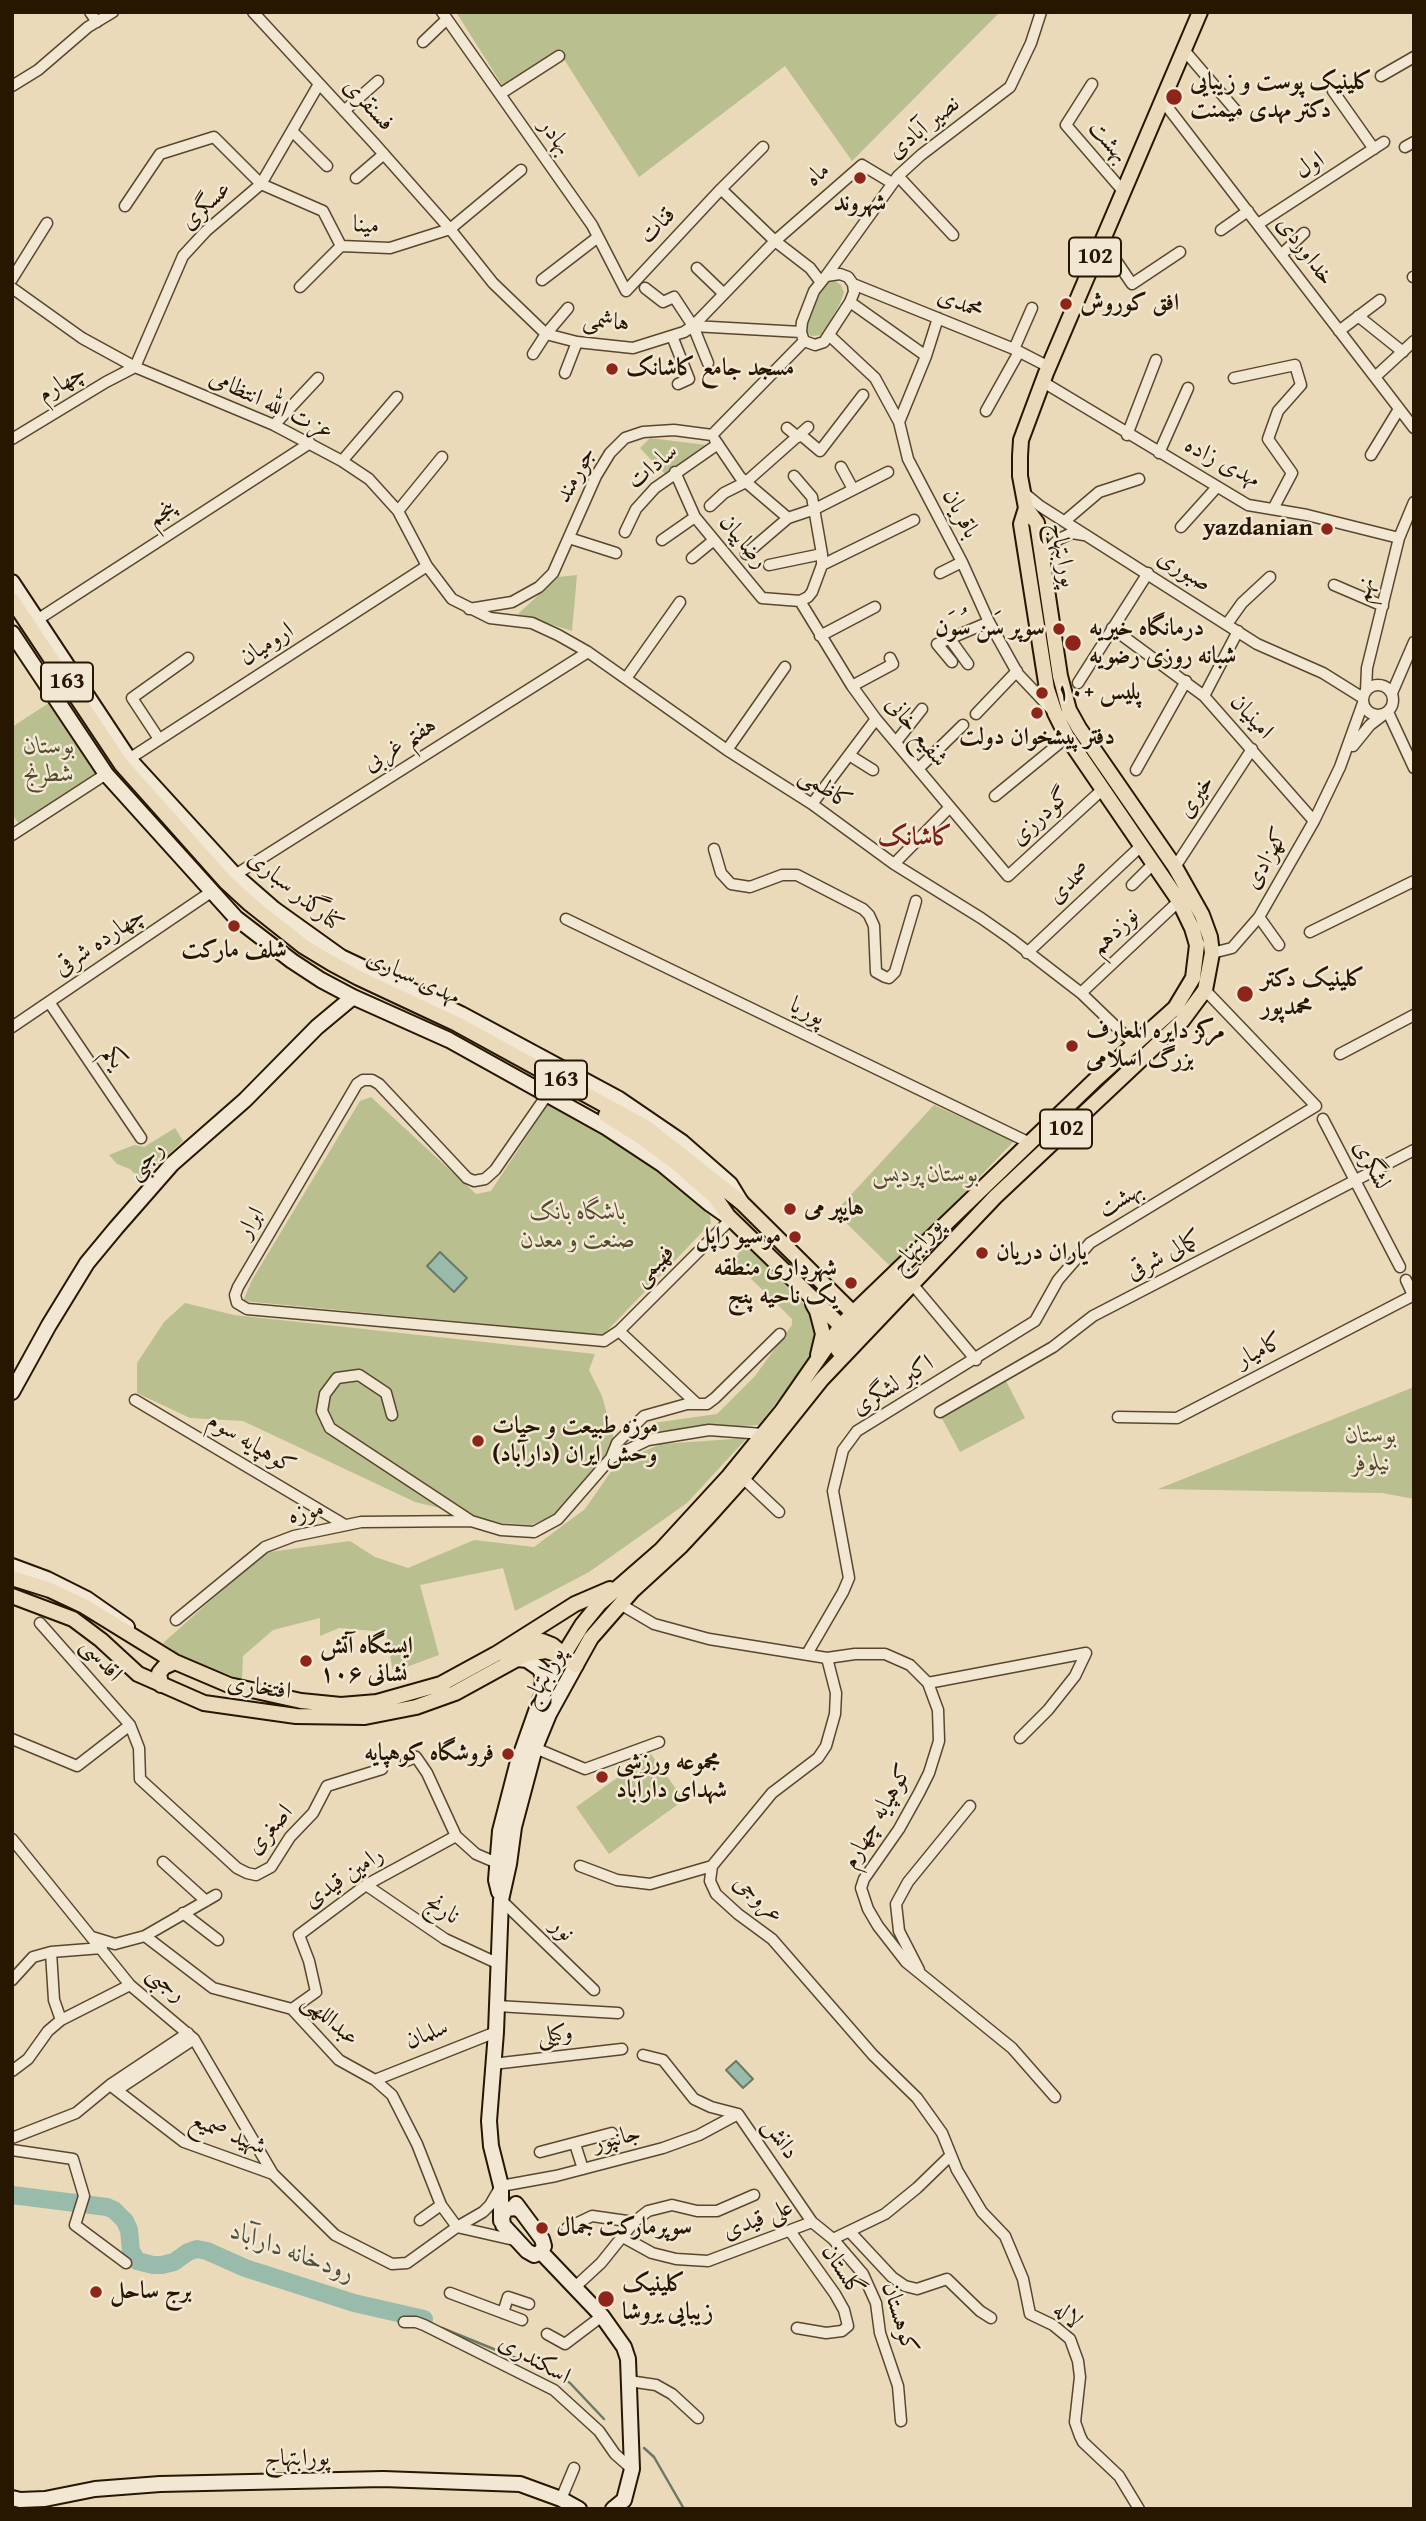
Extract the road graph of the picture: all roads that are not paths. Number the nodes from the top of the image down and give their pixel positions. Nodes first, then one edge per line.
1 (90, 12) edge
2 (113, 12) edge
3 (253, 12) edge
4 (1041, 12) edge
5 (1200, 12) edge
6 (444, 16) edge
7 (97, 22) junction
8 (423, 42) dead end
9 (1184, 50) junction
10 (559, 56) dead end
11 (1414, 57) edge
12 (1381, 76) dead end
13 (378, 81) dead end
14 (319, 84) junction
15 (1092, 84) dead end
16 (12, 86) edge
17 (1333, 91) dead end
18 (500, 94) junction
19 (1162, 100) junction
20 (344, 111) junction
21 (1237, 112) dead end
22 (292, 131) junction
23 (1384, 142) dead end
24 (763, 147) dead end
25 (1374, 149) junction
26 (384, 154) junction
27 (327, 166) dead end
28 (521, 170) dead end
29 (356, 178) dead end
30 (895, 180) junction
31 (261, 184) junction
32 (721, 189) junction
33 (1123, 191) junction
34 (125, 206) dead end
35 (1248, 211) junction
36 (47, 223) dead end
37 (1258, 224) junction
38 (450, 229) junction
39 (1221, 230) dead end
40 (1304, 233) dead end
41 (953, 234) dead end
42 (598, 237) junction
43 (1102, 240) junction
44 (775, 241) junction
45 (341, 246) junction
46 (1180, 252) dead end
47 (1281, 255) junction
48 (697, 268) dead end
49 (823, 278) junction
50 (12, 279) edge
51 (541, 280) dead end
52 (853, 284) junction
53 (300, 286) dead end
54 (12, 288) edge
55 (645, 288) dead end
56 (625, 291) joint
57 (723, 293) junction
58 (1380, 300) dead end
59 (850, 302) junction
60 (568, 308) dead end
61 (1032, 308) dead end
62 (1358, 316) junction
63 (938, 317) junction
64 (692, 327) junction
65 (1339, 331) junction
66 (546, 334) junction
67 (672, 336) junction
68 (803, 336) junction
69 (830, 336) junction
70 (1414, 341) edge
71 (578, 342) junction
72 (1017, 351) junction
73 (1403, 352) junction
74 (533, 354) dead end
75 (926, 356) junction
76 (1156, 360) dead end
77 (708, 363) dead end
78 (135, 367) junction
79 (1049, 367) junction
80 (565, 373) dead end
81 (1375, 377) junction
82 (318, 378) dead end
83 (1234, 378) dead end
84 (1043, 382) junction
85 (678, 384) dead end
86 (1188, 388) dead end
87 (863, 395) dead end
88 (397, 397) dead end
89 (1399, 409) junction
90 (986, 411) dead end
91 (899, 422) junction
92 (274, 425) junction
93 (787, 428) dead end
94 (1414, 428) edge
95 (802, 433) junction
96 (1127, 435) junction
97 (12, 439) edge
98 (715, 440) junction
99 (310, 443) junction
100 (1159, 453) junction
101 (1371, 455) dead end
102 (442, 457) dead end
103 (342, 461) junction
104 (841, 467) dead end
105 (675, 472) junction
106 (888, 472) dead end
107 (794, 476) dead end
108 (1139, 479) dead end
109 (746, 482) junction
110 (1217, 487) junction
111 (853, 489) junction
112 (1023, 492) junction
113 (1414, 502) edge
114 (710, 506) dead end
115 (1026, 508) junction
116 (815, 509) junction
117 (1273, 509) junction
118 (398, 511) junction
119 (695, 517) junction
120 (788, 518) junction
121 (914, 520) dead end
122 (1065, 521) junction
123 (1181, 527) dead end
124 (625, 532) dead end
125 (1087, 535) junction
126 (569, 538) junction
127 (1399, 538) junction
128 (662, 540) dead end
129 (714, 540) junction
130 (616, 553) dead end
131 (746, 554) dead end
132 (692, 558) dead end
133 (822, 560) junction
134 (962, 562) junction
135 (1042, 562) junction
136 (769, 565) dead end
137 (427, 566) junction
138 (940, 573) dead end
139 (1148, 573) junction
140 (1270, 577) dead end
141 (12, 582) edge
142 (1334, 585) dead end
143 (12, 600) edge
144 (680, 602) dead end
145 (801, 604) junction
146 (1383, 606) junction
147 (875, 607) dead end
148 (469, 609) junction
149 (12, 616) edge
150 (37, 620) junction
151 (989, 622) junction
152 (1227, 624) junction
153 (1112, 628) junction
154 (1238, 631) junction
155 (820, 636) junction
156 (13, 637) edge
157 (950, 639) junction
158 (1414, 642) edge
159 (588, 652) junction
160 (188, 658) dead end
161 (892, 661) dead end
162 (952, 662) dead end
163 (968, 663) dead end
164 (785, 667) dead end
165 (1017, 671) junction
166 (627, 677) junction
167 (1186, 681) junction
168 (1078, 683) dead end
169 (852, 686) junction
170 (1392, 693) junction
171 (1204, 696) junction
172 (1364, 697) junction
173 (922, 709) dead end
174 (1055, 713) junction
175 (1385, 713) junction
176 (976, 714) dead end
177 (876, 719) junction
178 (963, 725) dead end
179 (1067, 737) junction
180 (159, 739) junction
181 (895, 742) junction
182 (1252, 749) junction
183 (727, 750) junction
184 (849, 755) junction
185 (118, 766) junction
186 (1340, 767) junction
187 (1414, 768) edge
188 (918, 769) junction
189 (873, 770) dead end
190 (1136, 770) dead end
191 (1102, 789) junction
192 (995, 796) dead end
193 (812, 804) junction
194 (950, 807) junction
195 (1314, 821) junction
196 (12, 835) edge
197 (1142, 845) junction
198 (714, 849) dead end
199 (1154, 863) junction
200 (894, 864) junction
201 (1175, 867) junction
202 (1008, 876) joint
203 (1414, 881) edge
204 (223, 884) junction
205 (1132, 885) dead end
206 (916, 901) dead end
207 (1179, 901) junction
208 (1259, 916) junction
209 (566, 919) dead end
210 (1310, 932) dead end
211 (1279, 945) dead end
212 (1027, 953) junction
213 (1212, 953) junction
214 (1205, 990) junction
215 (1081, 993) junction
216 (353, 997) junction
217 (49, 1002) junction
218 (1414, 1014) edge
219 (12, 1027) edge
220 (1135, 1045) junction
221 (1340, 1054) dead end
222 (1097, 1078) junction
223 (1109, 1089) junction
224 (547, 1095) junction
225 (1323, 1119) dead end
226 (141, 1138) dead end
227 (1035, 1148) junction
228 (1414, 1150) edge
229 (1355, 1180) junction
230 (729, 1217) junction
231 (786, 1247) junction
232 (940, 1252) junction
233 (773, 1260) junction
234 (1399, 1267) dead end
235 (1406, 1280) dead end
236 (913, 1285) junction
237 (805, 1291) junction
238 (1414, 1295) edge
239 (855, 1320) junction
240 (841, 1326) junction
241 (619, 1331) junction
242 (780, 1334) dead end
243 (604, 1341) joint
244 (976, 1360) junction
245 (819, 1372) junction
246 (12, 1392) edge
247 (135, 1400) dead end
248 (697, 1404) junction
249 (940, 1412) dead end
250 (392, 1415) dead end
251 (1118, 1417) dead end
252 (763, 1434) junction
253 (611, 1458) junction
254 (743, 1478) junction
255 (779, 1513) dead end
256 (471, 1521) junction
257 (345, 1525) junction
258 (12, 1566) edge
259 (12, 1578) edge
260 (617, 1586) junction
261 (633, 1591) junction
262 (12, 1596) edge
263 (620, 1604) junction
264 (176, 1620) dead end
265 (40, 1623) dead end
266 (147, 1643) junction
267 (496, 1654) junction
268 (807, 1654) junction
269 (563, 1656) junction
270 (827, 1658) junction
271 (517, 1659) junction
272 (176, 1662) junction
273 (576, 1665) junction
274 (928, 1683) junction
275 (161, 1685) junction
276 (540, 1700) junction
277 (368, 1709) junction
278 (130, 1725) junction
279 (1020, 1738) dead end
280 (12, 1739) edge
281 (659, 1742) dead end
282 (535, 1748) junction
283 (406, 1761) dead end
284 (382, 1769) dead end
285 (970, 1806) dead end
286 (456, 1836) junction
287 (12, 1839) edge
288 (163, 1862) dead end
289 (497, 1863) junction
290 (580, 1866) dead end
291 (712, 1866) junction
292 (366, 1885) junction
293 (216, 1895) dead end
294 (501, 1900) junction
295 (206, 1901) junction
296 (183, 1913) junction
297 (145, 1936) junction
298 (92, 1937) junction
299 (218, 1940) dead end
300 (102, 1948) junction
301 (51, 1952) junction
302 (499, 1964) junction
303 (920, 1973) junction
304 (12, 1980) edge
305 (130, 1985) junction
306 (594, 1990) dead end
307 (497, 2006) junction
308 (292, 2009) junction
309 (618, 2013) dead end
310 (61, 2020) junction
311 (496, 2032) junction
312 (191, 2036) junction
313 (622, 2049) dead end
314 (643, 2055) dead end
315 (493, 2064) junction
316 (12, 2071) edge
317 (375, 2080) junction
318 (114, 2087) junction
319 (1055, 2097) dead end
320 (738, 2115) junction
321 (612, 2133) dead end
322 (12, 2138) edge
323 (575, 2144) junction
324 (12, 2150) edge
325 (540, 2152) dead end
326 (950, 2156) junction
327 (583, 2169) junction
328 (273, 2174) junction
329 (501, 2186) junction
330 (754, 2195) dead end
331 (441, 2205) junction
332 (521, 2211) junction
333 (420, 2220) dead end
334 (501, 2221) junction
335 (634, 2222) junction
336 (812, 2222) junction
337 (457, 2227) junction
338 (566, 2228) dead end
339 (790, 2231) junction
340 (850, 2232) junction
341 (623, 2237) junction
342 (833, 2239) junction
343 (514, 2240) junction
344 (541, 2252) junction
345 (126, 2263) dead end
346 (575, 2287) junction
347 (450, 2293) dead end
348 (529, 2304) dead end
349 (503, 2313) junction
350 (601, 2316) junction
351 (990, 2318) dead end
352 (522, 2320) dead end
353 (404, 2322) dead end
354 (797, 2328) dead end
355 (547, 2333) dead end
356 (629, 2381) junction
357 (698, 2418) dead end
358 (901, 2421) dead end
359 (574, 2468) dead end
360 (632, 2469) junction
361 (12, 2498) edge
362 (561, 2499) junction
363 (623, 2506) edge
364 (579, 2509) edge
365 (1139, 2509) edge

1 - 7 street
2 - 7 street
3 - 14 street, فسنقری
4 - 30 street, نصیر آبادی
5 - 9 main road, پورابتهاج / 102
6 - 8 street
6 - 18 street, بهادر
7 - 16 street
9 - 19 main road, پورابتهاج / 102
9 - 21 street
10 - 18 street
11 - 12 street
13 - 20 street
14 - 20 street, فسنقری
14 - 22 street, عسگری
15 - 33 street, بهشت
17 - 25 street
18 - 42 street, بهادر
19 - 33 main road, پورابتهاج / 102
19 - 35 street, خداوردی
20 - 26 street, فسنقری
22 - 27 street
22 - 31 street, عسگری
23 - 25 street, اول
24 - 32 street, قنات
25 - 37 street, اول
26 - 29 street
26 - 38 street, فسنقری
28 - 38 street
30 - 41 street
30 - 44 street, ماه
30 - 49 street, نصیر آبادی
31 - 34 street
31 - 45 street, مینا
31 - 78 street, عسگری
32 - 44 street
32 - 56 street, قنات
33 - 43 main road, پورابتهاج / 102
35 - 37 street, خداوردی
35 - 39 street
36 - 50 street
37 - 47 street, خداوردی
38 - 45 street, مینا
38 - 66 street, هاشمی
40 - 47 street
42 - 51 street
42 - 56 street, بهادر
43 - 46 street
43 - 79 main road, پورابتهاج / 102
44 - 49 street
44 - 57 street
45 - 53 street
47 - 65 street, خداوردی
48 - 57 street
49 - 52 street, محمدی
49 - 68 street, نصیر آبادی
52 - 59 street
52 - 63 street, محمدی
54 - 78 street, عزت الله انتظامی
55 - 64 street
57 - 64 street
58 - 62 street
59 - 69 street
59 - 75 street
60 - 66 street
61 - 72 street
62 - 65 street
62 - 73 street
63 - 72 street, محمدی
63 - 75 street
64 - 67 street, هاشمی
64 - 68 street, هاشمی
64 - 77 street
65 - 81 street, خداوردی
66 - 71 street, هاشمی
66 - 74 street
67 - 71 street, هاشمی
67 - 85 street
68 - 69 street, هاشمی
68 - 98 street
69 - 91 street, باقریان
70 - 73 street
71 - 80 street
72 - 79 street, محمدی
72 - 90 street
73 - 81 street
75 - 91 street
76 - 96 street
78 - 92 street, عزت الله انتظامی
78 - 97 street, چهارم
79 - 84 main road, پورابتهاج / 102
81 - 89 street, خداوردی
82 - 92 street
83 - 117 street
84 - 96 street, مهدی زاده
84 - 112 main road, پورابتهاج / 102
86 - 100 street
87 - 95 street
88 - 103 street
89 - 94 street, خداوردی
89 - 101 street
91 - 134 street, باقریان
92 - 99 street, عزت الله انتظامی
93 - 95 street
95 - 109 street
96 - 100 street, مهدی زاده
98 - 105 street, سادات
98 - 109 street
98 - 126 street, جورمند
99 - 103 street, عزت الله انتظامی
99 - 150 street, پنجم
100 - 110 street, مهدی زاده
102 - 118 street
103 - 118 street, عزت الله انتظامی
104 - 111 street
105 - 119 street, رضاییان
105 - 124 street, سادات
106 - 111 street
107 - 116 street
108 - 122 street
109 - 114 street
109 - 120 street
110 - 117 street, مهدی زاده
110 - 123 street
111 - 116 street
112 - 115 main road, پورابتهاج / 102
112 - 122 street, صبوری
113 - 127 street, نهم
115 - 135 main road, پورابتهاج / 102
115 - 174 main road, پورابتهاج / 102
116 - 120 street
116 - 133 street
117 - 127 street, مهدی زاده
118 - 137 street, عزت الله انتظامی
119 - 128 street
119 - 129 street, رضاییان
120 - 131 street
121 - 133 street
122 - 125 street, صبوری
125 - 135 street
125 - 139 street, صبوری
126 - 130 street
126 - 148 street, جورمند
127 - 146 street, نهم
129 - 132 street
129 - 145 street, رضاییان
133 - 136 street
133 - 145 street
134 - 138 street
134 - 151 street, باقریان
135 - 201 main road, پورابتهاج / 102
137 - 148 street, عزت الله انتظامی
137 - 180 street, ارومیان
139 - 152 street, صبوری
139 - 153 street
140 - 152 street
141 - 150 main road
142 - 146 street
143 - 185 main road, مهدی سباری / 163
144 - 166 street
145 - 155 street, شفیع خانی
146 - 172 street, نهم
147 - 155 street
148 - 159 street, کاظمی
149 - 185 main road, مهدی سباری / 163
150 - 185 main road
151 - 157 street
151 - 165 street, باقریان
152 - 154 street, صبوری
153 - 167 street, امینیان
153 - 168 street
154 - 171 street
154 - 172 street, صبوری
155 - 169 street, شفیع خانی
156 - 185 main road
157 - 162 street
157 - 163 street
158 - 170 street
159 - 166 street, کاظمی
159 - 204 street, هفتم غربی
160 - 180 street
161 - 169 street
164 - 183 street
165 - 174 street, باقریان
165 - 176 street
166 - 183 street, کاظمی
167 - 171 street, امینیان
167 - 190 street
169 - 177 street, شفیع خانی
170 - 172 street
170 - 175 street
171 - 182 street, امینیان
172 - 175 street
172 - 186 street, کهزادی
173 - 181 street
174 - 179 main road, پورابتهاج / 102
175 - 186 street, کهزادی
175 - 187 street
177 - 181 street, شفیع خانی
177 - 184 street
178 - 188 street
179 - 191 main road, پورابتهاج / 102
179 - 192 street
180 - 185 street, ارومیان
181 - 188 street, شفیع خانی
182 - 195 street, امینیان
182 - 201 street, خیری
183 - 193 street, کاظمی
184 - 189 street
184 - 193 street
185 - 196 street, ارومیان
185 - 204 main road, مهدی سباری / 163
186 - 195 street, کهزادی
188 - 194 street, شفیع خانی
191 - 197 main road, پورابتهاج / 102
191 - 202 street, گودرزی
193 - 200 street, کاظمی
194 - 200 street
194 - 202 street, شفیع خانی
195 - 208 street, کهزادی
197 - 199 main road, پورابتهاج / 102
197 - 212 street, صمدی
198 - 206 street
199 - 205 street
199 - 207 main road, پورابتهاج / 102
200 - 212 street, کاظمی
201 - 213 main road, پورابتهاج / 102
203 - 210 street
204 - 216 main road
204 - 217 street, چهارده شرقی
204 - 230 main road, 163
204 - 231 main road, مهدی سباری / 163
207 - 215 street, نوزدهم
207 - 220 main road, پورابتهاج / 102
208 - 211 street
208 - 213 street, کهزادی
209 - 227 street, پوریا
212 - 215 street, کاظمی
213 - 214 main road, پورابتهاج / 102
214 - 223 main road, پورابتهاج / 102
214 - 244 street, بهشت
215 - 220 street, کاظمی
216 - 224 main road
216 - 246 main road, رجبی
217 - 219 street, چهارده شرقی
217 - 226 street, یکم
218 - 221 street
220 - 222 main road, پورابتهاج / 102
222 - 223 main road
222 - 227 main road, پورابتهاج / 102
223 - 227 main road, پورابتهاج / 102
224 - 230 main road
224 - 243 street, ابرار
225 - 229 street, لشگری
227 - 232 main road, پورابتهاج / 102
227 - 239 main road, پورابتهاج / 102
228 - 229 street, کمالی شرقی
229 - 234 street, لشگری
229 - 249 street, کمالی شرقی
230 - 233 main road, 163
230 - 241 street, فهیمی
231 - 233 main road
231 - 239 main road, مهدی سباری / 163
232 - 236 main road, پورابتهاج / 102
232 - 239 main road
233 - 237 main road, 163
235 - 238 street
236 - 244 street
236 - 245 main road, پورابتهاج / 102
237 - 240 main road, 163
237 - 245 main road
238 - 251 street, کامیار
239 - 240 main road, پورابتهاج / 102
239 - 245 main road
240 - 245 main road, پورابتهاج / 102
241 - 243 street, فهیمی
241 - 248 street
242 - 248 street
244 - 268 street, اکبر لشگری
245 - 252 main road, پورابتهاج / 102
245 - 254 main road, پورابتهاج / 102
247 - 257 street, کوهپایه سوم
248 - 253 street
250 - 256 street
252 - 253 street
252 - 260 main road, پورابتهاج / 102
253 - 256 street
254 - 255 street
254 - 261 main road, پورابتهاج / 102
256 - 257 street, موزه
257 - 264 street, موزه
258 - 266 main road
259 - 266 main road, افتخاری
260 - 261 main road
260 - 267 main road
260 - 269 main road, پورابتهاج / 102
261 - 263 main road, پورابتهاج / 102
262 - 275 main road, افتخاری
263 - 268 street
263 - 273 main road, پورابتهاج / 102
265 - 278 street, اقدسی
266 - 272 main road, افتخاری
267 - 269 main road
267 - 277 main road, افتخاری
268 - 270 street
269 - 271 main road, افتخاری
269 - 273 main road
269 - 276 main road, پورابتهاج / 102
270 - 274 street
270 - 291 street, عروجی
271 - 276 main road
271 - 277 main road, افتخاری
272 - 275 main road
272 - 277 main road, افتخاری
273 - 282 main road, پورابتهاج / 102
274 - 279 street
274 - 303 street, کوهپایه چهارم
275 - 277 main road, افتخاری
276 - 289 main road, پورابتهاج / 102
278 - 280 street
278 - 284 street, اصغری
281 - 282 street
282 - 294 main road, پورابتهاج / 102
283 - 286 street
285 - 303 street
286 - 289 street
286 - 292 street, رامین قیدی
287 - 298 street, رجبی
288 - 295 street
289 - 294 main road, پورابتهاج / 102
290 - 291 street
291 - 326 street, عروجی
292 - 302 street, نارنج
292 - 308 street, رامین قیدی
293 - 295 street
294 - 302 main road, پورابتهاج / 102
294 - 306 street, نور
295 - 296 street
296 - 297 street
296 - 299 street
297 - 298 street
297 - 308 street, عبداللهی
298 - 300 street, رجبی
300 - 301 street
300 - 305 street, رجبی
301 - 304 street
301 - 310 street
302 - 307 main road, پورابتهاج / 102
303 - 319 street, کوهپایه چهارم
305 - 310 street
305 - 312 street, رجبی
307 - 309 street
307 - 311 main road, پورابتهاج / 102
308 - 317 street, عبداللهی
310 - 316 street
311 - 315 main road, پورابتهاج / 102
311 - 317 street, سلمان
312 - 318 street
312 - 328 street, رجبی
313 - 315 street, وکیلی
314 - 320 street
315 - 329 main road, پورابتهاج / 102
317 - 331 street, عبداللهی
318 - 322 street
318 - 328 street, شهید صمیع
320 - 327 street, جانپور
320 - 336 street, دانش
321 - 323 street
323 - 325 street
323 - 327 street
324 - 345 street
326 - 340 street
326 - 365 street, لاله
327 - 329 street, جانپور
328 - 337 street, شهید صمیع
329 - 332 main road, 102
329 - 334 main road, 102
329 - 337 street, شهید صمیع
330 - 335 street
331 - 333 street
331 - 337 street, عبداللهی
332 - 334 main road
332 - 344 main road
334 - 343 main road
335 - 338 street
335 - 341 street
336 - 339 street, علی قیدی
336 - 342 street, علی قیدی
337 - 343 street
339 - 341 street, علی قیدی
339 - 354 street, گلستان
340 - 342 street
340 - 351 street
341 - 346 street
342 - 358 street, کوهستان
343 - 344 main road
344 - 346 main road
346 - 350 main road
347 - 349 street
348 - 349 street
349 - 352 street
350 - 355 street
350 - 356 main road
353 - 360 street, اسکندری
356 - 357 street
356 - 360 main road
359 - 362 street
360 - 363 main road
361 - 362 main road, پورابتهاج
362 - 364 main road, پورابتهاج

